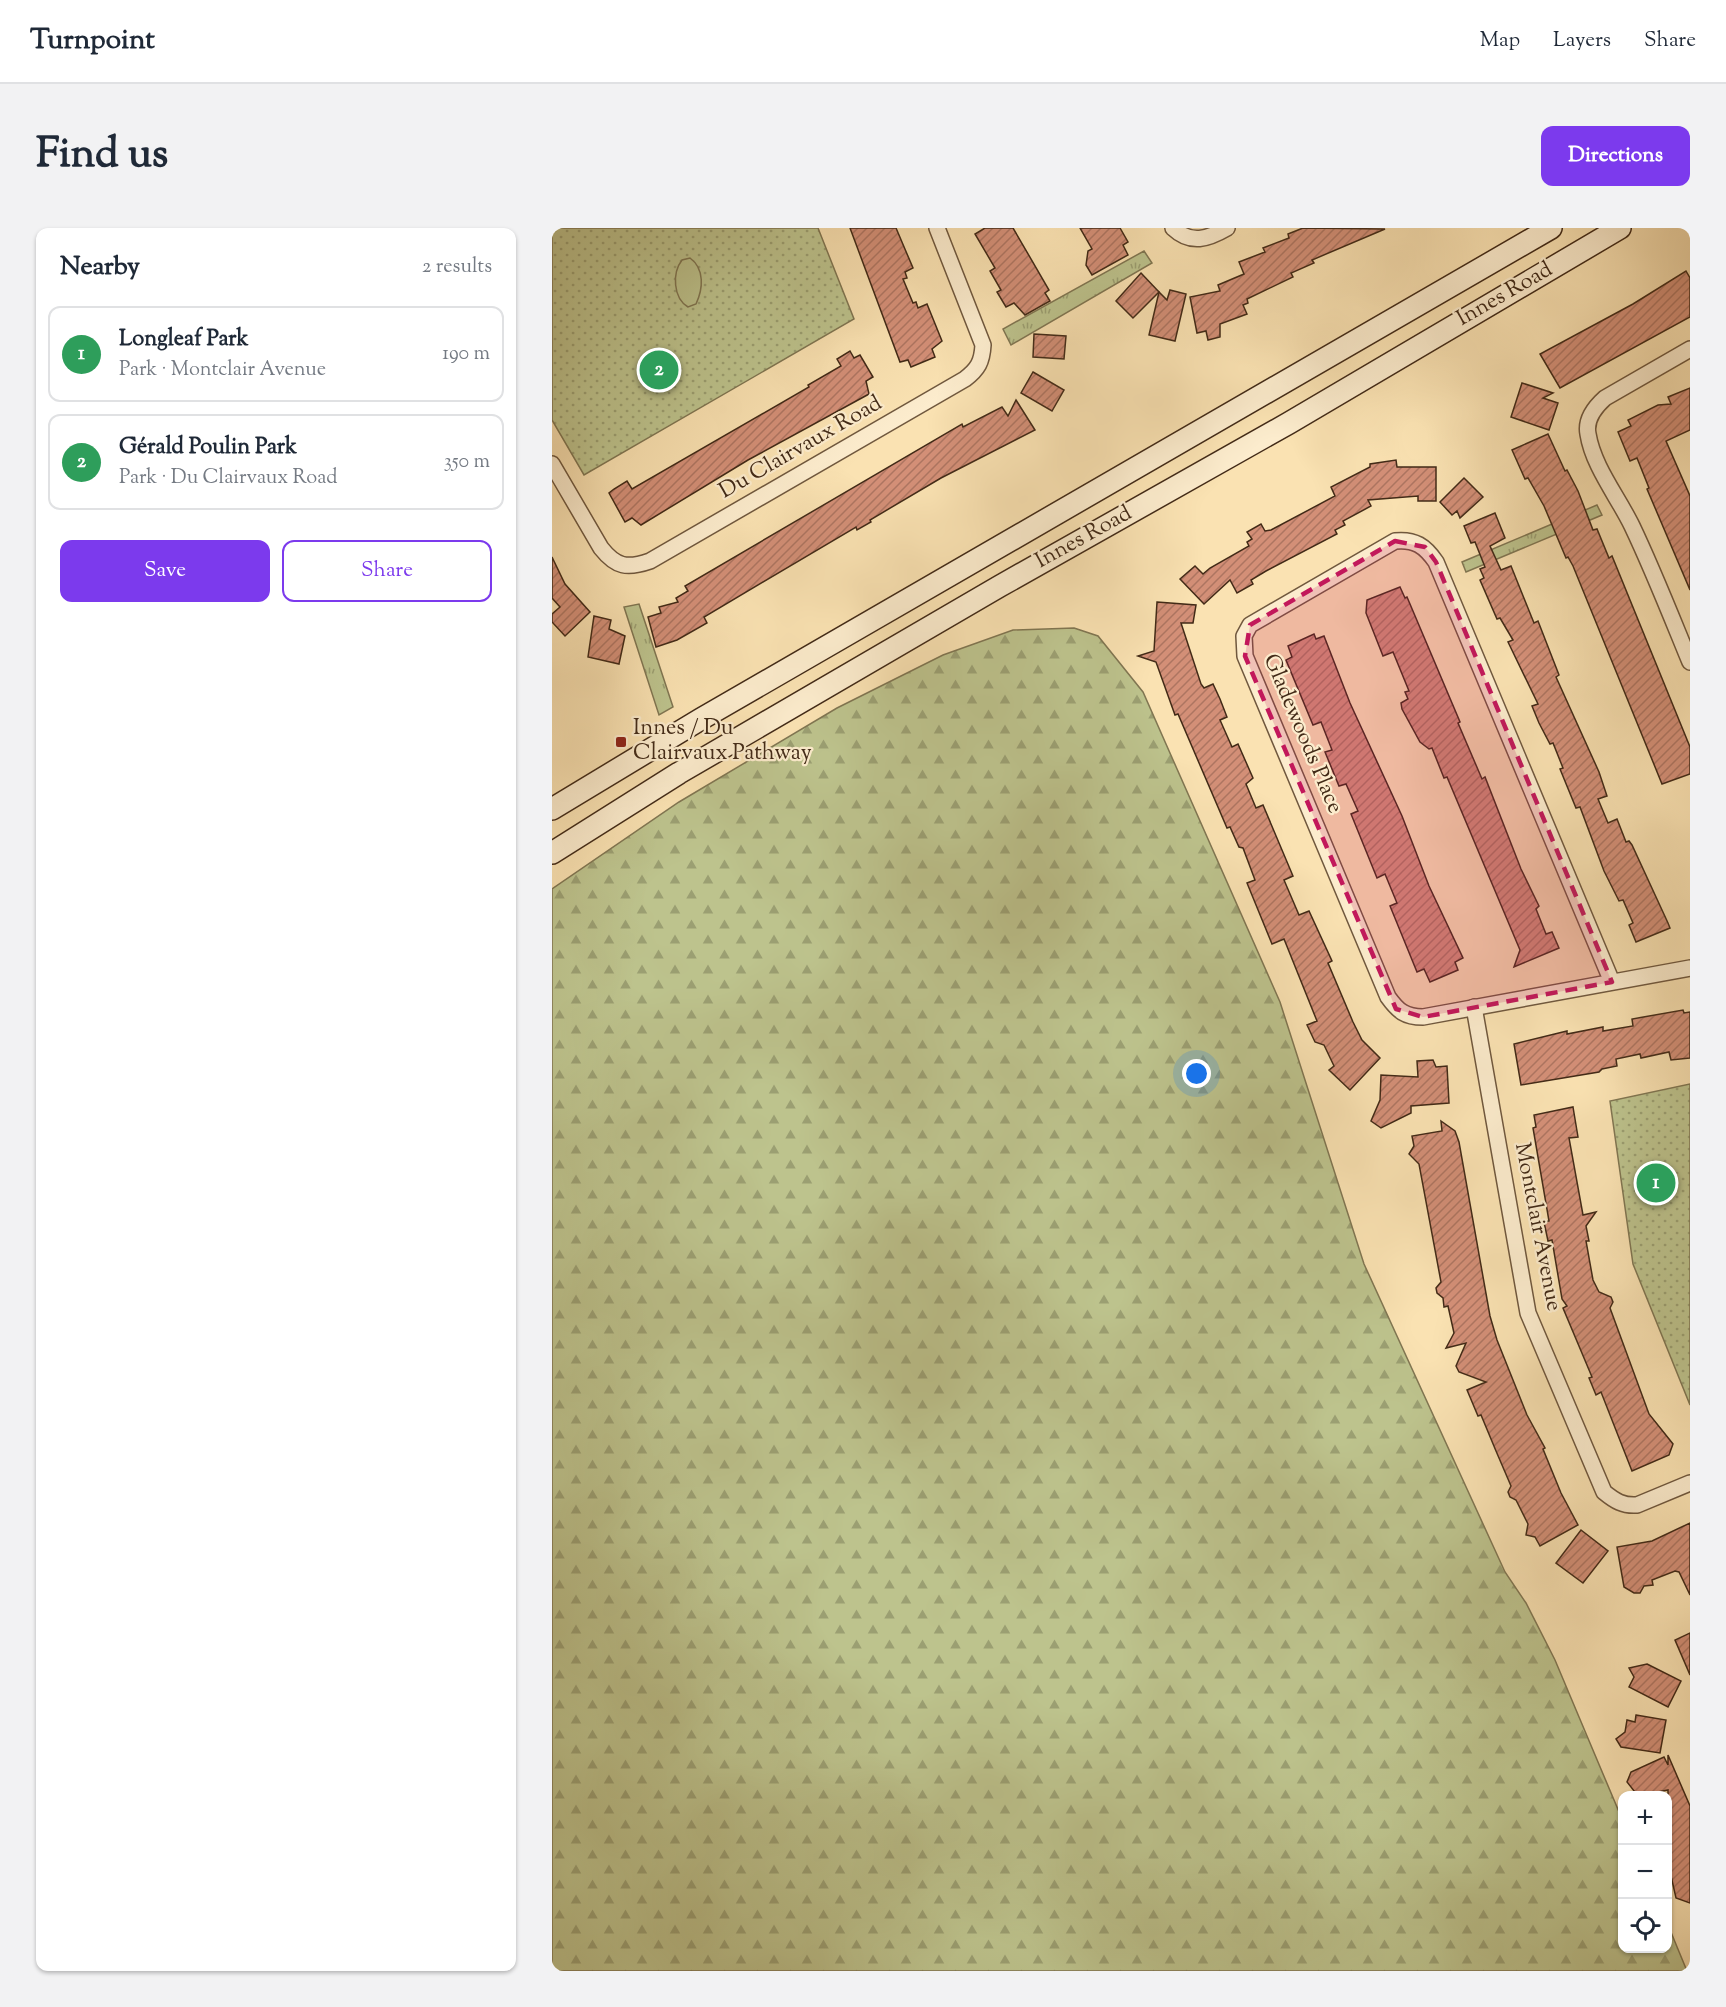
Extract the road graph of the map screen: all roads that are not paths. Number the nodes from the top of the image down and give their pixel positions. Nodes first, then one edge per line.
1 (937, 228) edge
2 (1173, 228) edge
3 (1227, 228) edge
4 (1551, 228) edge
5 (1620, 228) edge
6 (1631, 228) edge
7 (1587, 247) junction
8 (1690, 349) edge
9 (552, 464) edge
10 (1690, 662) edge
11 (552, 809) edge
12 (552, 853) edge
13 (1690, 968) edge
14 (1612, 982) junction
15 (1474, 1008) junction
16 (1690, 1483) edge

1 - 9 street, Du Clairvaux Road
2 - 3 street
4 - 11 main road, Innes Road
5 - 7 main road, Innes Road
6 - 7 main road
7 - 12 main road, Innes Road
8 - 10 street
13 - 14 street, Gladewoods Place
14 - 15 street, Gladewoods Place
14 - 15 street, Gladewoods Place
15 - 16 street, Montclair Avenue

